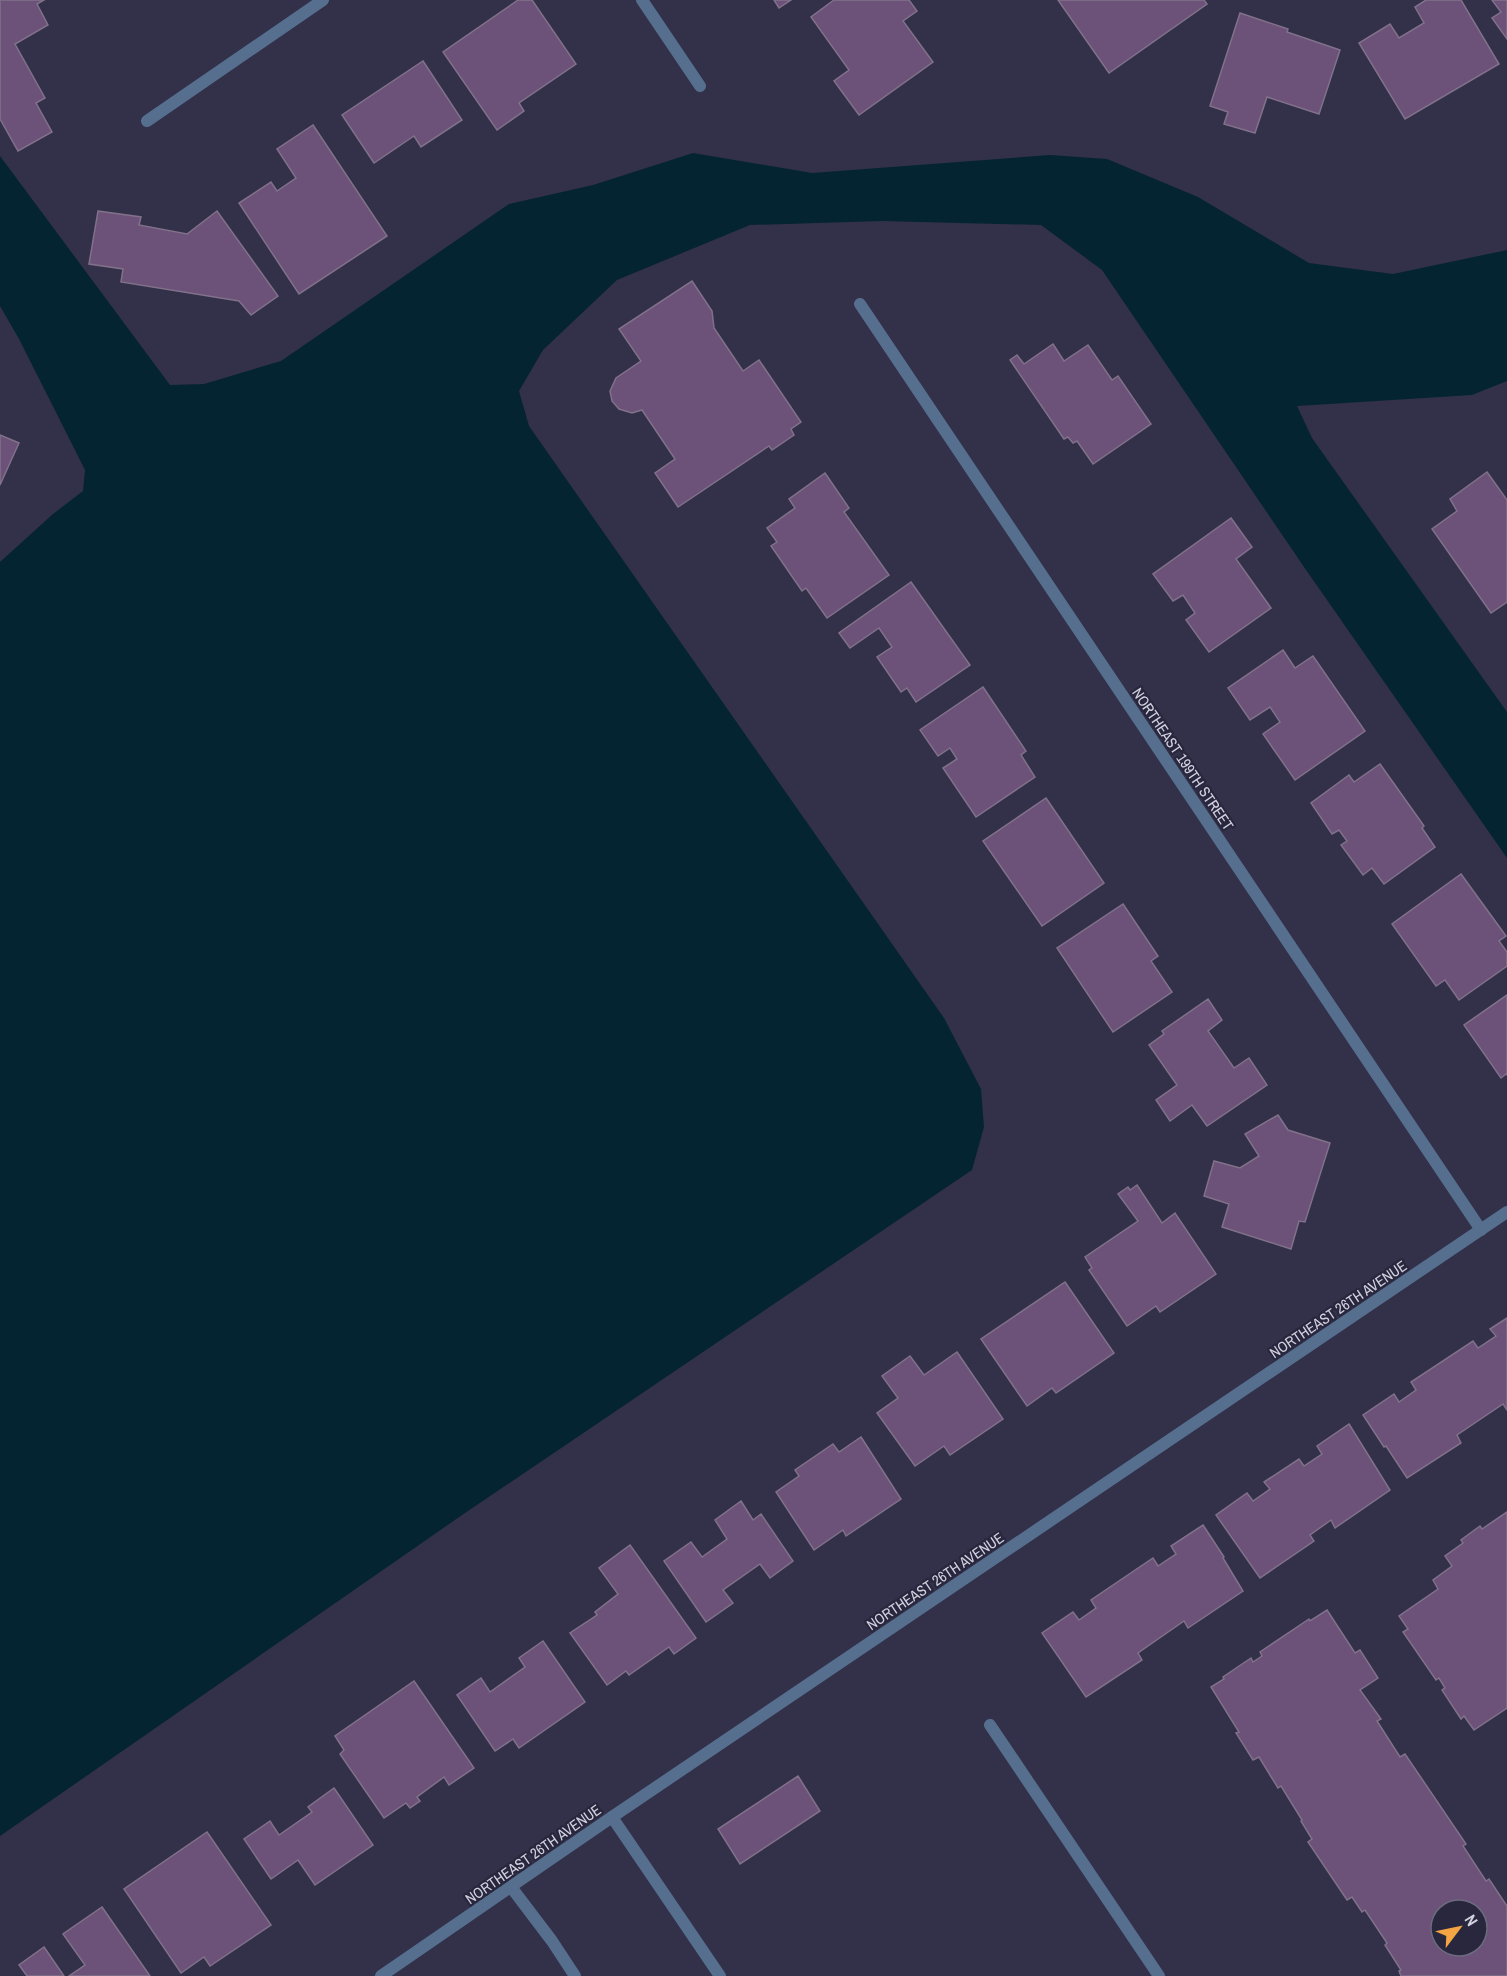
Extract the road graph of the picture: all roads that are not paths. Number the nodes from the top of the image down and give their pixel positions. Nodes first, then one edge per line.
1 (323, 0) edge
2 (642, 0) edge
3 (700, 86) dead end
4 (147, 121) dead end
5 (860, 304) dead end
6 (1507, 1212) edge
7 (1481, 1230) junction
8 (990, 1725) dead end
9 (612, 1817) junction
10 (511, 1887) junction
11 (381, 1976) edge
12 (575, 1976) edge
13 (720, 1976) edge
14 (1159, 1976) edge

1 - 4 street
2 - 3 street
5 - 7 street, NORTHEAST 199TH STREET
6 - 7 street, NORTHEAST 26TH AVENUE
7 - 9 street, NORTHEAST 26TH AVENUE
8 - 14 street
9 - 10 street, NORTHEAST 26TH AVENUE
9 - 13 street
10 - 11 street, NORTHEAST 26TH AVENUE
10 - 12 street

